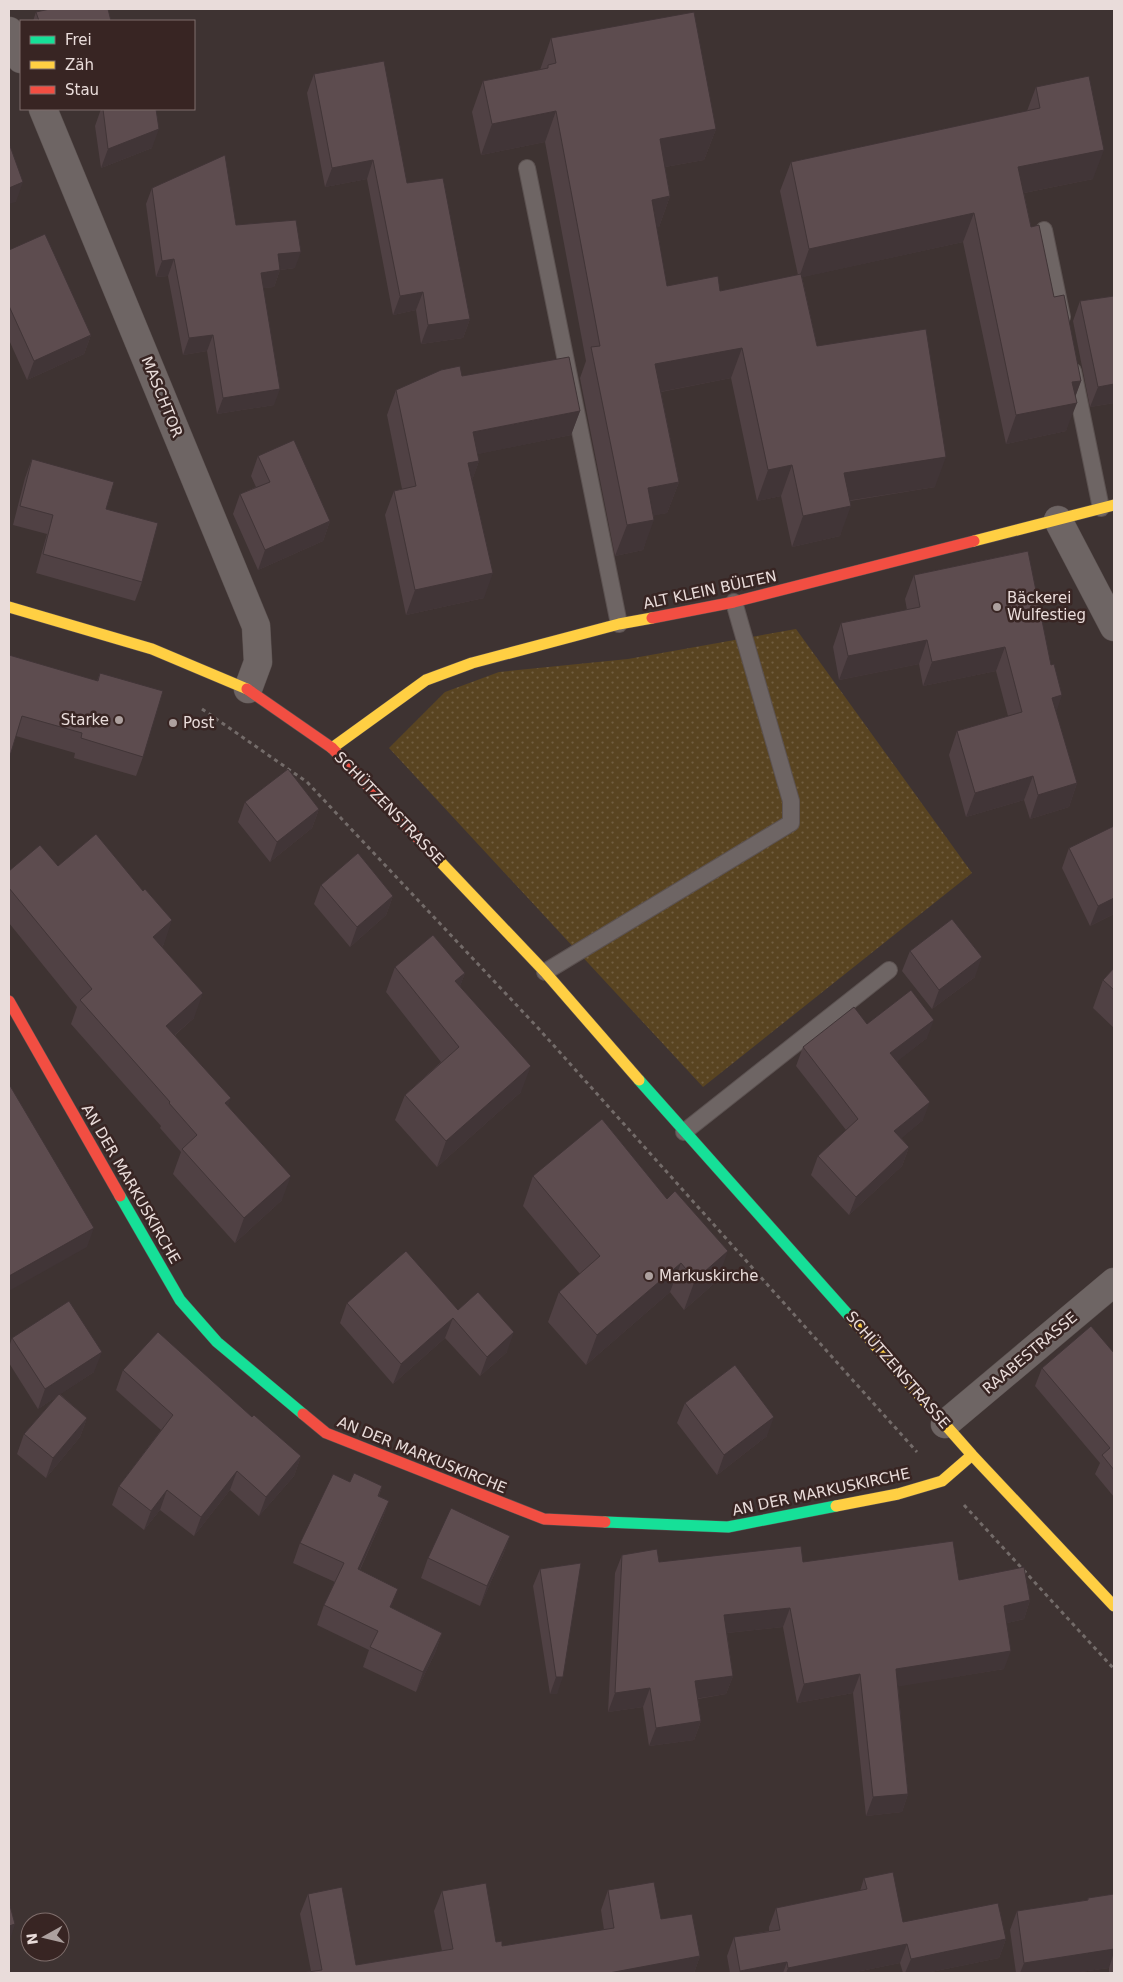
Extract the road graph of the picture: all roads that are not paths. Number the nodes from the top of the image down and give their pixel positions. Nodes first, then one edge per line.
1 (9, 31) edge
2 (20, 58) edge
3 (43, 110) edge
4 (527, 168) dead end
5 (1044, 230) dead end
6 (1066, 335) edge
7 (1070, 354) edge
8 (1107, 507) edge
9 (1058, 520) junction
10 (734, 602) junction
11 (9, 608) edge
12 (619, 624) junction
13 (1114, 626) edge
14 (248, 689) junction
15 (332, 748) junction
16 (889, 970) dead end
17 (545, 972) junction
18 (9, 1001) edge
19 (684, 1132) junction
20 (1114, 1282) edge
21 (945, 1424) junction
22 (972, 1455) junction
23 (1114, 1606) edge

1 - 2 street
3 - 14 street, MASCHTOR
4 - 12 lane
5 - 6 lane
7 - 8 lane
8 - 9 street, ALT KLEIN BÜLTEN
9 - 10 street, ALT KLEIN BÜLTEN
9 - 13 street
10 - 12 street, ALT KLEIN BÜLTEN
10 - 17 lane
11 - 14 street, SCHÜTZENSTRASSE
12 - 15 street, ALT KLEIN BÜLTEN
14 - 15 street, SCHÜTZENSTRASSE
15 - 17 street, SCHÜTZENSTRASSE
16 - 19 lane
17 - 19 street, SCHÜTZENSTRASSE
18 - 22 street, AN DER MARKUSKIRCHE
19 - 21 street, SCHÜTZENSTRASSE
20 - 21 street, RAABESTRASSE
21 - 22 street, SCHÜTZENSTRASSE
22 - 23 street, SCHÜTZENSTRASSE

